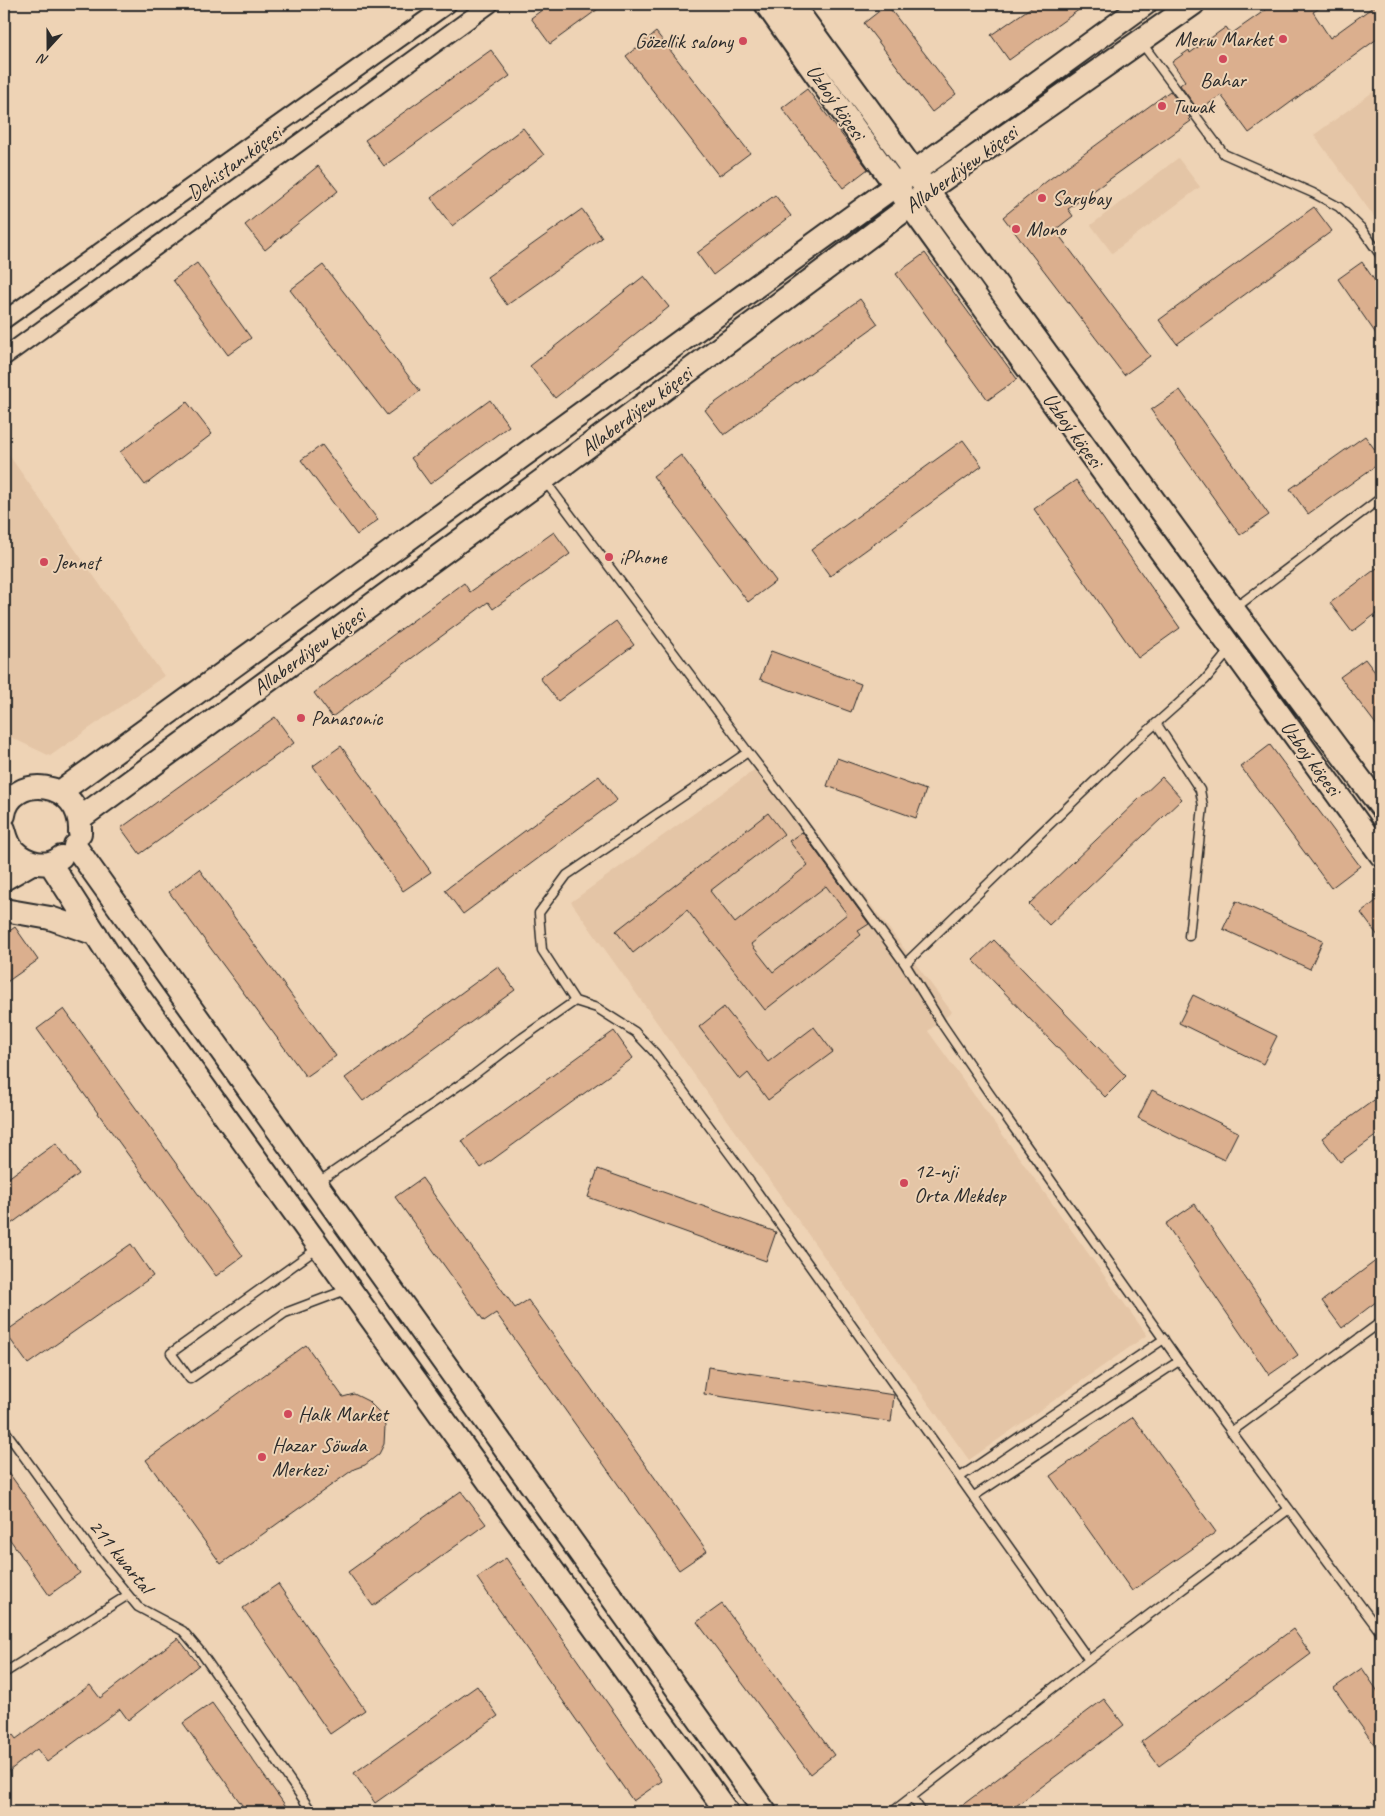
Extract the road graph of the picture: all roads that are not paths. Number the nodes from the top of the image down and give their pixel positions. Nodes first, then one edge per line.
1 (448, 4) edge
2 (490, 4) edge
3 (766, 4) edge
4 (792, 4) edge
5 (1145, 4) edge
6 (1193, 4) edge
7 (1141, 41) junction
8 (914, 172) junction
9 (895, 186) junction
10 (928, 190) junction
11 (910, 206) junction
12 (1381, 256) edge
13 (4, 320) edge
14 (4, 357) edge
15 (544, 479) junction
16 (1381, 498) edge
17 (1233, 609) junction
18 (1232, 647) junction
19 (1156, 723) junction
20 (748, 752) junction
21 (60, 792) junction
22 (7, 803) edge
23 (1381, 807) edge
24 (79, 819) junction
25 (5, 839) edge
26 (76, 846) junction
27 (1381, 855) edge
28 (41, 863) junction
29 (4, 879) edge
30 (4, 910) edge
31 (96, 934) junction
32 (1189, 936) dead end
33 (905, 964) junction
34 (575, 1001) junction
35 (316, 1184) junction
36 (320, 1247) junction
37 (350, 1289) junction
38 (1381, 1322) edge
39 (1164, 1339) junction
40 (1179, 1361) junction
41 (4, 1430) edge
42 (1231, 1432) junction
43 (960, 1477) junction
44 (974, 1496) junction
45 (1289, 1509) junction
46 (128, 1594) junction
47 (1381, 1633) edge
48 (1089, 1660) junction
49 (4, 1673) edge
50 (911, 1796) junction
51 (312, 1812) edge
52 (727, 1812) edge
53 (765, 1812) edge
54 (892, 1812) edge
55 (922, 1812) edge

1 - 13 street, Dehistan köçesi
2 - 14 street, Dehistan köçesi
3 - 9 street, Uzboý köçesi
4 - 8 street, Uzboý köçesi
5 - 8 street, Allaberdiýew köçesi
6 - 7 street, Allaberdiýew köçesi
7 - 10 street, Allaberdiýew köçesi
7 - 12 lane
8 - 9 street, Allaberdiýew köçesi
8 - 10 street, Uzboý köçesi
9 - 11 street, Uzboý köçesi
9 - 21 street, Allaberdiýew köçesi
10 - 11 street, Allaberdiýew köçesi
10 - 17 street, Uzboý köçesi
11 - 15 street, Allaberdiýew köçesi
11 - 18 street, Uzboý köçesi
15 - 20 lane
15 - 24 street, Allaberdiýew köçesi
16 - 17 lane
17 - 23 street, Uzboý köçesi
18 - 19 lane
18 - 27 street, Uzboý köçesi
19 - 32 lane
19 - 33 lane
20 - 33 lane
20 - 34 lane
21 - 22 street
21 - 24 street
24 - 26 street
25 - 28 street
26 - 28 street
26 - 35 street
28 - 29 street
28 - 31 street
30 - 31 street
31 - 36 street
33 - 39 lane
34 - 35 lane
34 - 43 lane
35 - 53 street
36 - 37 street
36 - 37 lane
37 - 52 street
38 - 42 lane
39 - 40 lane
39 - 43 lane
40 - 42 lane
40 - 44 lane
41 - 46 lane, 211 kwartal
42 - 45 lane
43 - 44 lane
44 - 48 lane
45 - 47 lane
45 - 48 lane
46 - 49 lane
46 - 51 lane, 211 kwartal
48 - 50 lane
50 - 54 lane
50 - 55 lane

